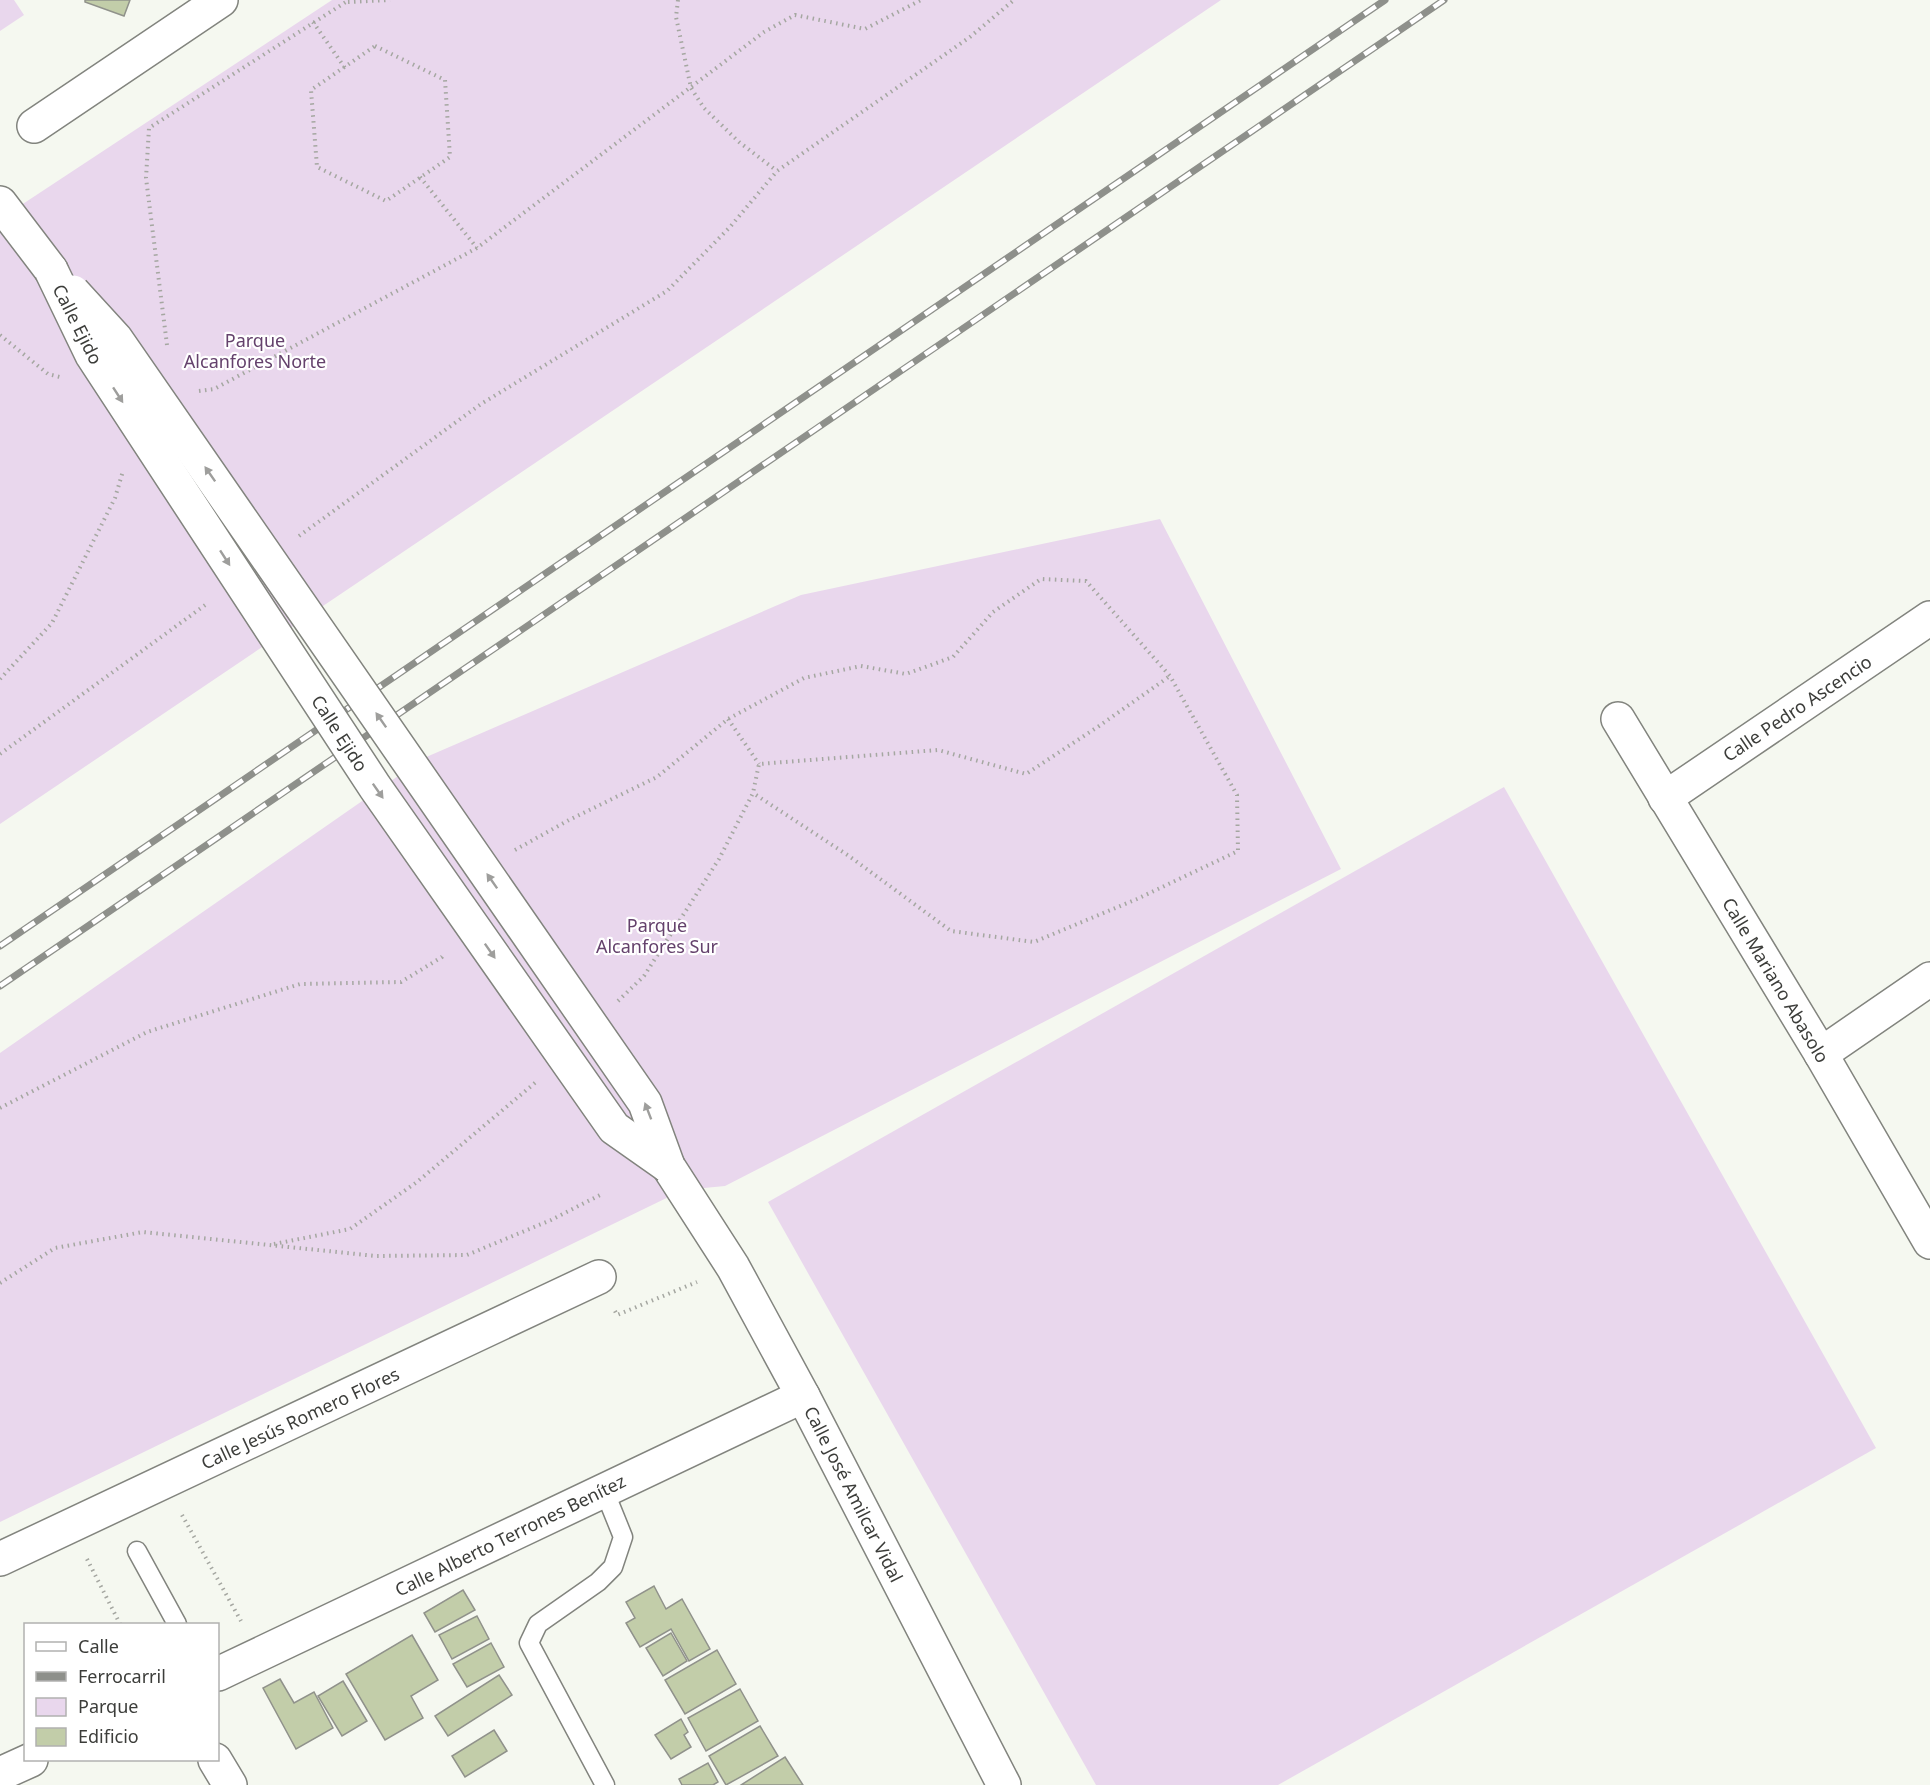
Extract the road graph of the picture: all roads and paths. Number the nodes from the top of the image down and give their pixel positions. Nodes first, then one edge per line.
1 (221, 0) edge
2 (390, 0) edge
3 (678, 0) edge
4 (921, 0) edge
5 (1014, 0) edge
6 (347, 1) edge
7 (313, 22) junction
8 (345, 68) junction
9 (691, 88) junction
10 (34, 126) dead end
11 (777, 171) junction
12 (420, 177) junction
13 (0, 203) edge
14 (477, 248) junction
15 (168, 347) dead end
16 (191, 392) dead end
17 (125, 465) dead end
18 (298, 537) dead end
19 (212, 600) dead end
20 (1930, 618) edge
21 (1170, 676) junction
22 (0, 679) edge
23 (728, 719) junction
24 (1618, 720) dead end
25 (0, 754) edge
26 (759, 765) junction
27 (753, 793) junction
28 (1665, 798) junction
29 (510, 858) dead end
30 (449, 947) dead end
31 (1930, 979) edge
32 (612, 1008) dead end
33 (1821, 1054) junction
34 (540, 1079) dead end
35 (0, 1108) edge
36 (602, 1194) dead end
37 (695, 1208) joint
38 (1930, 1242) edge
39 (274, 1244) junction
40 (733, 1267) junction
41 (599, 1277) joint
42 (0, 1283) edge
43 (803, 1396) junction
44 (164, 1482) junction
45 (604, 1490) junction
46 (71, 1527) junction
47 (137, 1551) dead end
48 (0, 1559) edge
49 (119, 1623) edge
50 (176, 1623) edge
51 (259, 1655) junction
52 (219, 1674) edge
53 (29, 1761) edge
54 (216, 1761) edge
55 (0, 1774) edge
56 (230, 1785) edge
57 (605, 1785) edge
58 (1004, 1785) edge

1 - 10 street
2 - 6 path
3 - 9 path
4 - 9 path
5 - 11 path
6 - 7 path
7 - 8 path
7 - 15 path
8 - 12 path
8 - 12 path
9 - 11 path
9 - 14 path
11 - 18 path
12 - 14 path
13 - 37 street, Calle Ejido, bridge
14 - 16 path
17 - 22 path
19 - 25 path
20 - 28 street, Calle Pedro Ascencio
21 - 23 path
21 - 26 path
21 - 27 path
23 - 26 path
23 - 29 path
24 - 28 street, Calle Mariano Abasolo
26 - 27 path
27 - 32 path
28 - 33 street, Calle Mariano Abasolo
30 - 35 path
31 - 33 street
33 - 38 street, Calle Mariano Abasolo
34 - 39 path
36 - 39 path
37 - 40 street, Calle José Amilcar Vidal
39 - 42 path
40 - 41 path
40 - 43 street, Calle José Amilcar Vidal
41 - 44 street, Calle Jesús Romero Flores
43 - 45 street, Calle Alberto Terrones Benítez
43 - 58 street, Calle José Amilcar Vidal
44 - 46 street, Calle Jesús Romero Flores
44 - 51 path
45 - 51 street, Calle Alberto Terrones Benítez
45 - 57 lane
46 - 48 street, Calle Jesús Romero Flores
46 - 49 path
47 - 50 lane
51 - 52 street, Calle Alberto Terrones Benítez
53 - 55 street
54 - 56 street

